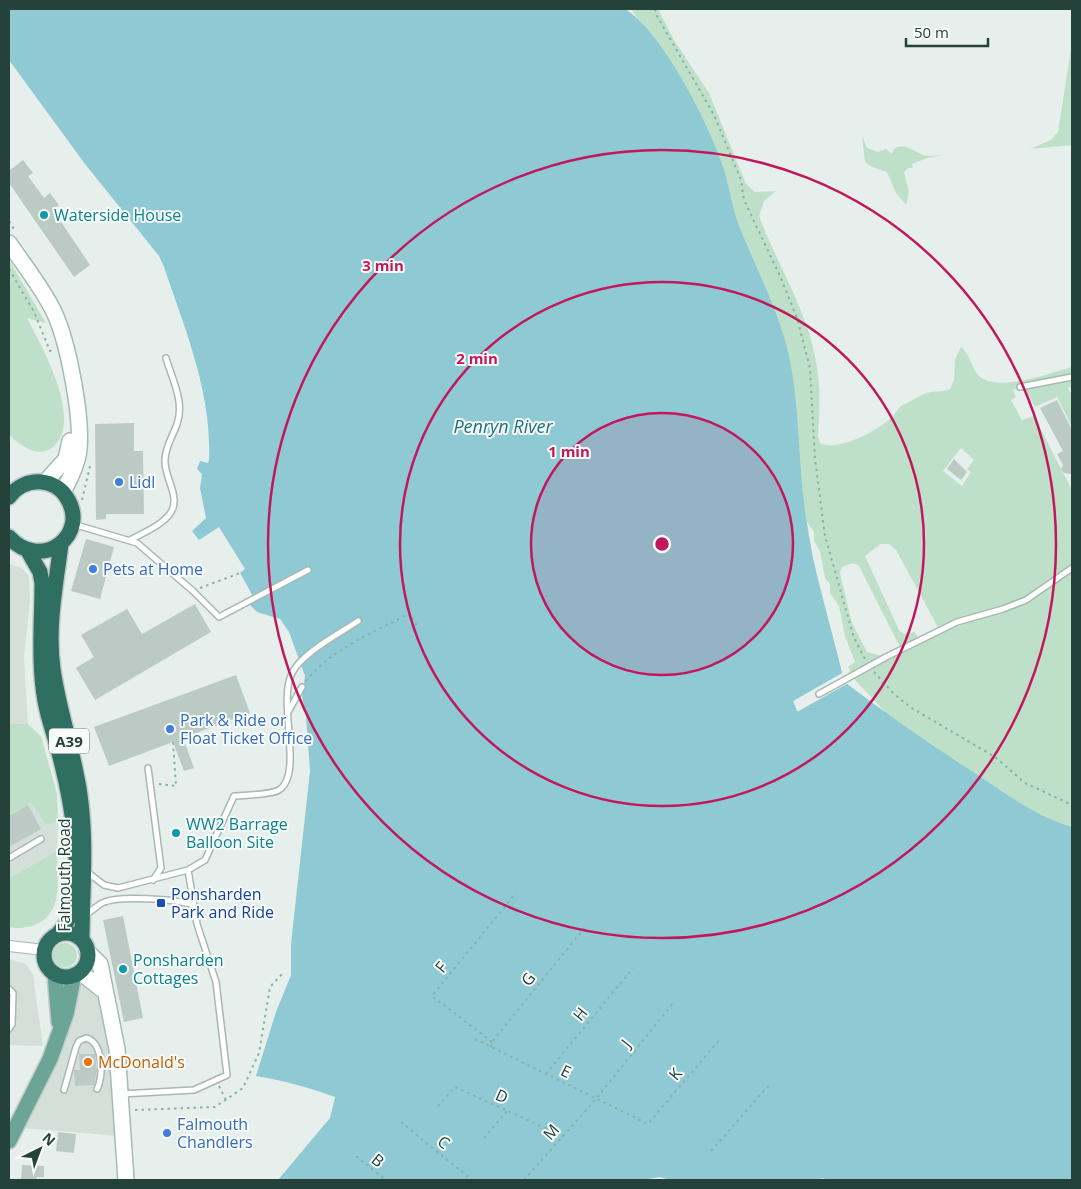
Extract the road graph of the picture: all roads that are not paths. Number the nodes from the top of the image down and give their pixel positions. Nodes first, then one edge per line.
1 (9, 243) edge
2 (166, 358) dead end
3 (1072, 378) edge
4 (1020, 387) dead end
5 (74, 395) junction
6 (15, 482) edge
7 (45, 482) junction
8 (63, 492) junction
9 (9, 497) edge
10 (72, 524) junction
11 (130, 540) junction
12 (61, 544) junction
13 (16, 545) edge
14 (1072, 568) edge
15 (308, 570) dead end
16 (358, 621) dead end
17 (302, 687) road end
18 (819, 694) dead end
19 (286, 714) junction
20 (148, 768) dead end
21 (40, 839) dead end
22 (9, 858) edge
23 (85, 870) junction
24 (188, 870) junction
25 (153, 881) junction
26 (193, 905) junction
27 (82, 918) junction
28 (57, 935) junction
29 (85, 945) junction
30 (9, 946) edge
31 (45, 950) junction
32 (55, 974) junction
33 (77, 974) junction
34 (9, 989) edge
35 (104, 991) junction
36 (9, 1029) edge
37 (56, 1040) junction
38 (97, 1089) dead end
39 (64, 1090) dead end
40 (119, 1094) junction
41 (9, 1141) edge
42 (126, 1180) edge

1 - 5 main road
2 - 11 lane
3 - 4 lane
5 - 7 main road
5 - 8 main road
6 - 7 highway
6 - 9 highway
7 - 8 highway
8 - 10 highway
10 - 11 lane
10 - 12 highway, Falmouth Road
11 - 15 lane
12 - 13 highway, Falmouth Road
12 - 23 highway, Falmouth Road / A39
13 - 28 highway, Falmouth Road / A39
14 - 18 lane
16 - 19 lane
17 - 19 lane
19 - 24 lane
20 - 25 lane
21 - 22 lane
23 - 25 lane
23 - 27 highway, Falmouth Road / A39
24 - 25 lane
24 - 26 lane
26 - 27 lane
26 - 40 lane
27 - 29 highway, Falmouth Road / A39
28 - 29 highway, Falmouth Road
28 - 31 highway, Falmouth Road
29 - 33 highway, Falmouth Road
29 - 35 main road
30 - 31 street
31 - 32 highway, Falmouth Road
32 - 33 highway
32 - 37 main road
33 - 35 main road
33 - 37 main road
34 - 36 lane
35 - 40 main road
37 - 41 main road
38 - 39 lane
40 - 42 main road

